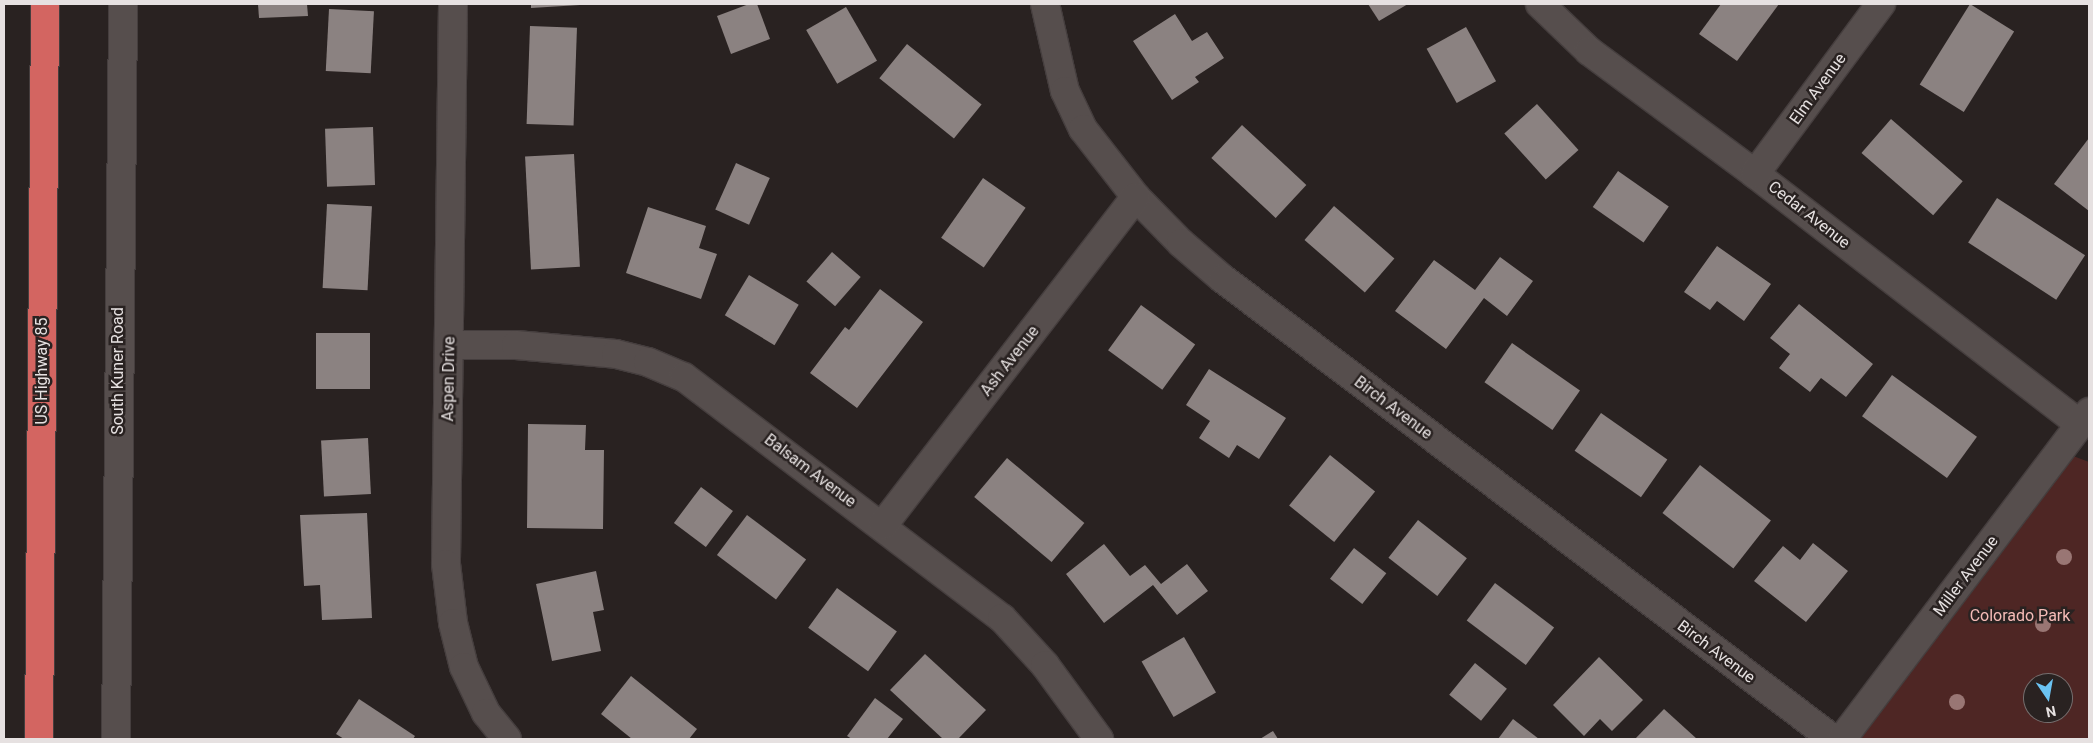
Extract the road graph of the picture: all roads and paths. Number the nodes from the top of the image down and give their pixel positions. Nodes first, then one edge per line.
1 (45, 4) edge
2 (123, 4) edge
3 (453, 4) edge
4 (1046, 4) edge
5 (1540, 4) edge
6 (1881, 4) edge
7 (1756, 174) junction
8 (1136, 197) junction
9 (449, 345) junction
10 (2085, 418) edge
11 (883, 525) junction
12 (39, 739) edge
13 (116, 739) edge
14 (507, 739) edge
15 (1099, 739) edge
16 (1833, 739) edge
17 (1842, 739) edge

1 - 12 highway, US Highway 85
2 - 13 street, South Kuner Road
3 - 9 street, Aspen Drive
4 - 8 street, Birch Avenue
5 - 7 street, Cedar Avenue
6 - 7 street, Elm Avenue
7 - 10 street, Cedar Avenue
8 - 11 street, Ash Avenue
8 - 16 street, Birch Avenue
9 - 11 street, Balsam Avenue
9 - 14 street, Aspen Drive
10 - 17 street, Miller Avenue
11 - 15 street, Balsam Avenue

